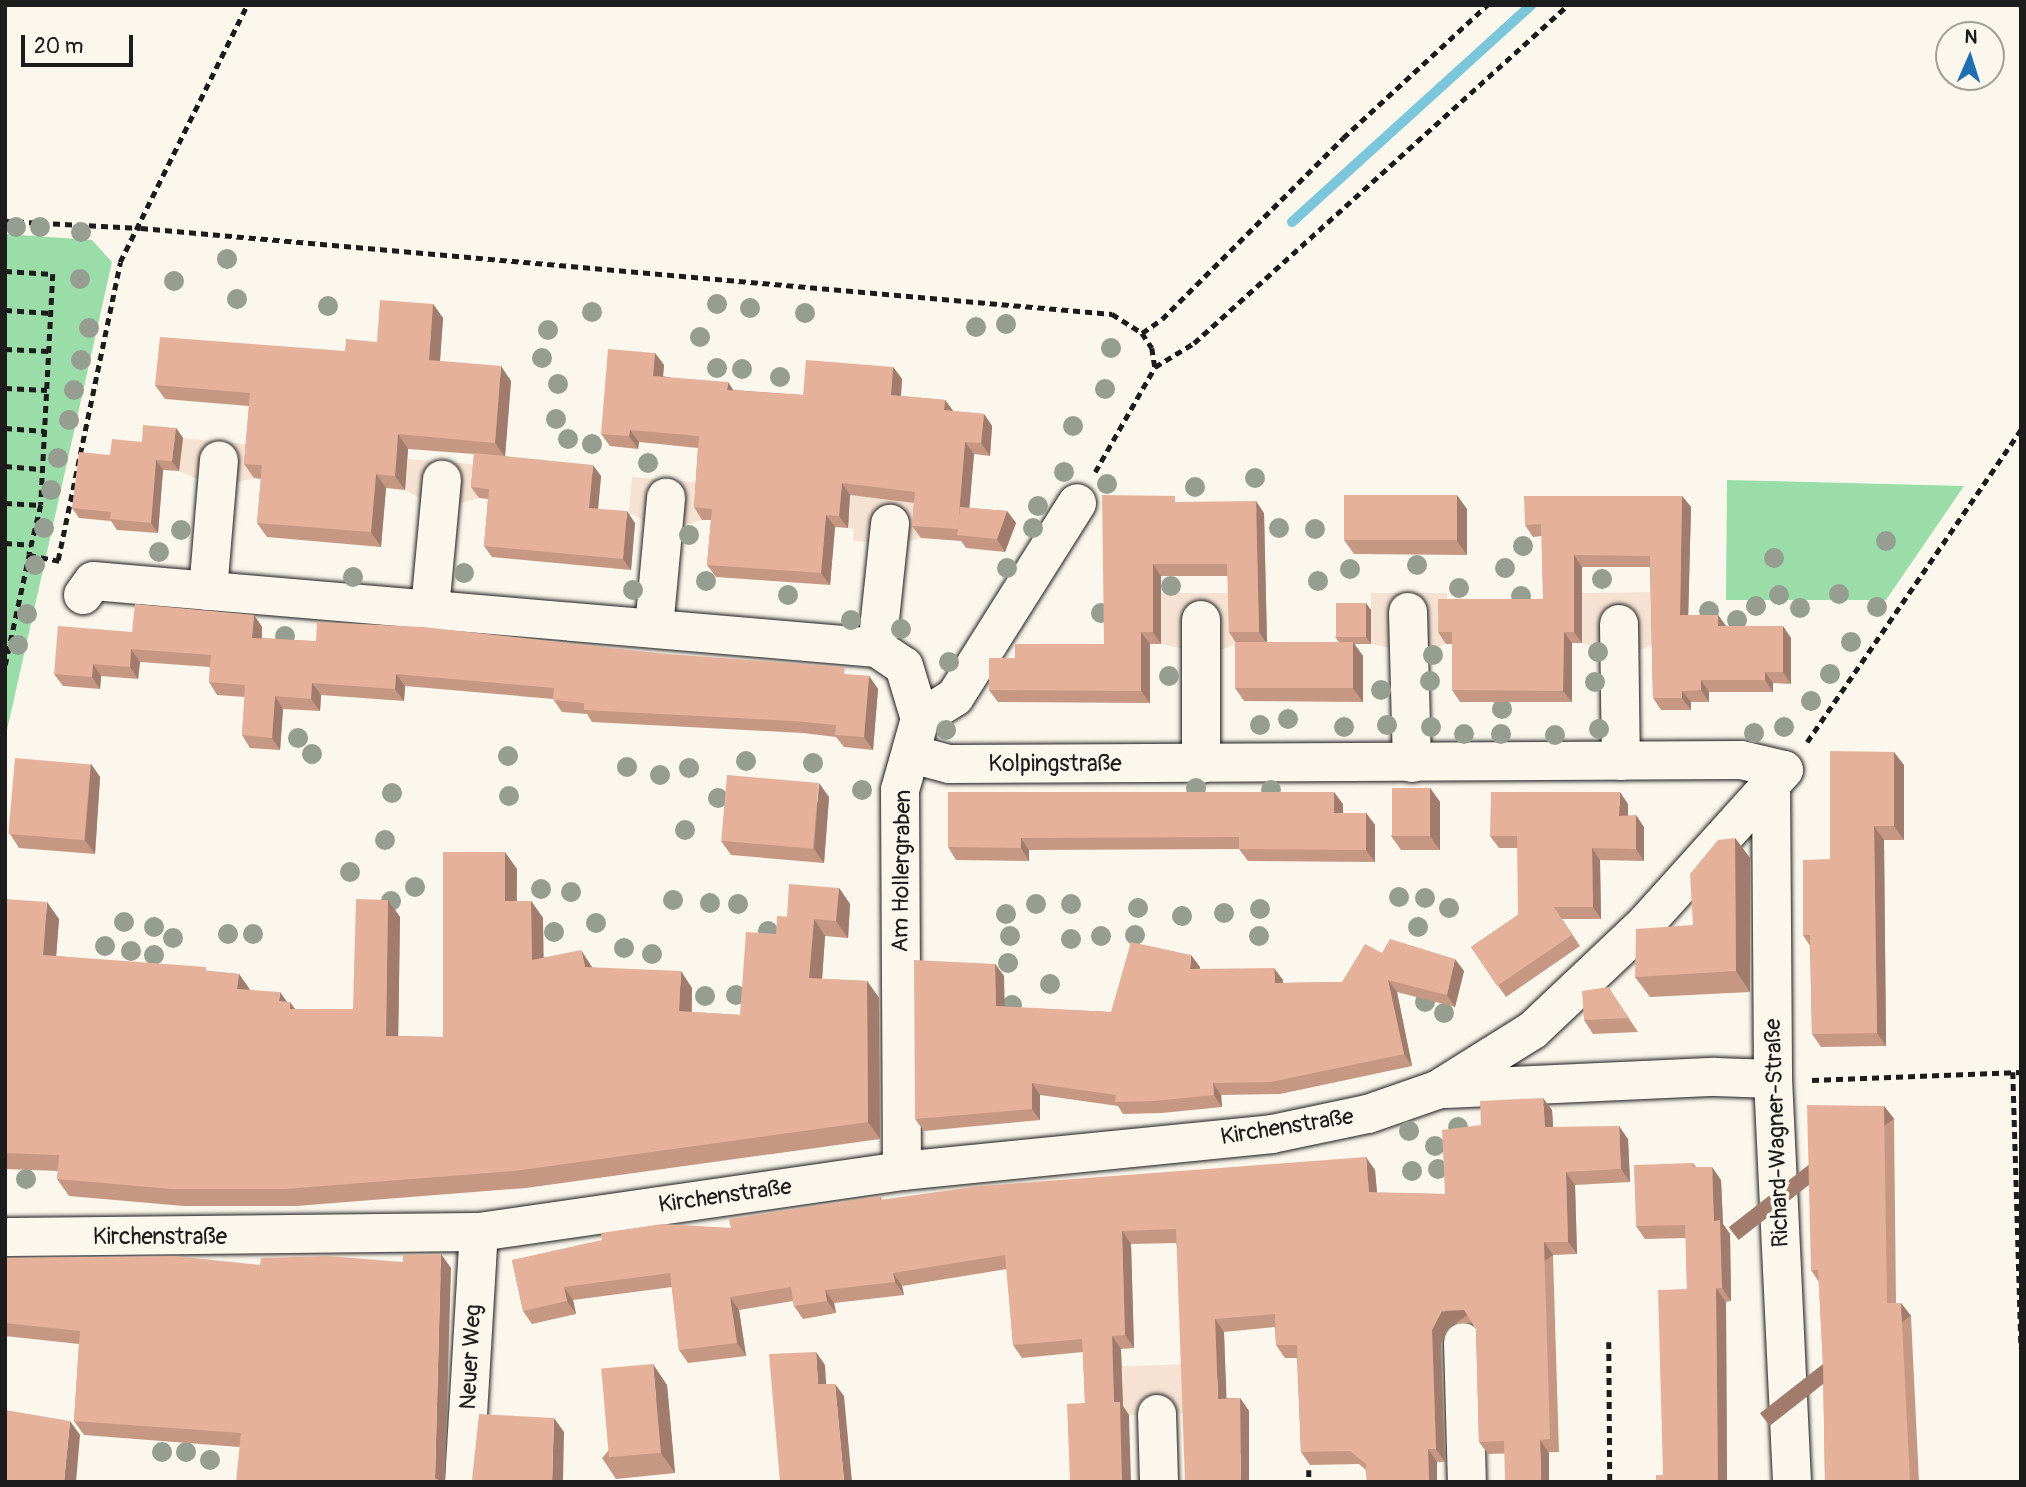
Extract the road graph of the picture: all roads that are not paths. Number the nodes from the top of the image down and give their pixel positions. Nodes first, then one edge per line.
1 (219, 460) dead end
2 (442, 480) dead end
3 (666, 498) dead end
4 (1077, 503) road end
5 (890, 524) dead end
6 (208, 591) junction
7 (83, 596) dead end
8 (430, 609) junction
9 (1408, 612) dead end
10 (1201, 620) dead end
11 (1619, 624) dead end
12 (654, 628) junction
13 (877, 648) junction
14 (916, 736) junction
15 (1622, 761) junction
16 (1412, 763) junction
17 (1201, 764) junction
18 (1777, 777) junction
19 (1773, 1079) junction
20 (1437, 1090) junction
21 (902, 1171) junction
22 (479, 1232) junction
23 (5, 1237) edge
24 (1464, 1342) dead end
25 (1157, 1414) dead end
26 (464, 1482) edge
27 (1159, 1482) edge
28 (1467, 1482) edge
29 (1792, 1482) edge

1 - 6 street
2 - 8 street
3 - 12 street
4 - 14 street
5 - 13 street
6 - 7 street
6 - 8 street
8 - 12 street
9 - 16 street
10 - 17 street
11 - 15 street
12 - 13 street
13 - 14 street
14 - 17 street, Kolpingstraße
14 - 21 street, Am Hollergraben
15 - 16 street, Kolpingstraße
15 - 18 street, Kolpingstraße
16 - 17 street, Kolpingstraße
18 - 19 street, Richard-Wagner-Straße
18 - 20 street, Kirchenstraße
19 - 20 street, Kirchenstraße
19 - 29 street, Richard-Wagner-Straße
20 - 21 street, Kirchenstraße
21 - 22 street, Kirchenstraße
22 - 23 street, Kirchenstraße
22 - 26 street, Neuer Weg
24 - 28 street
25 - 27 street

